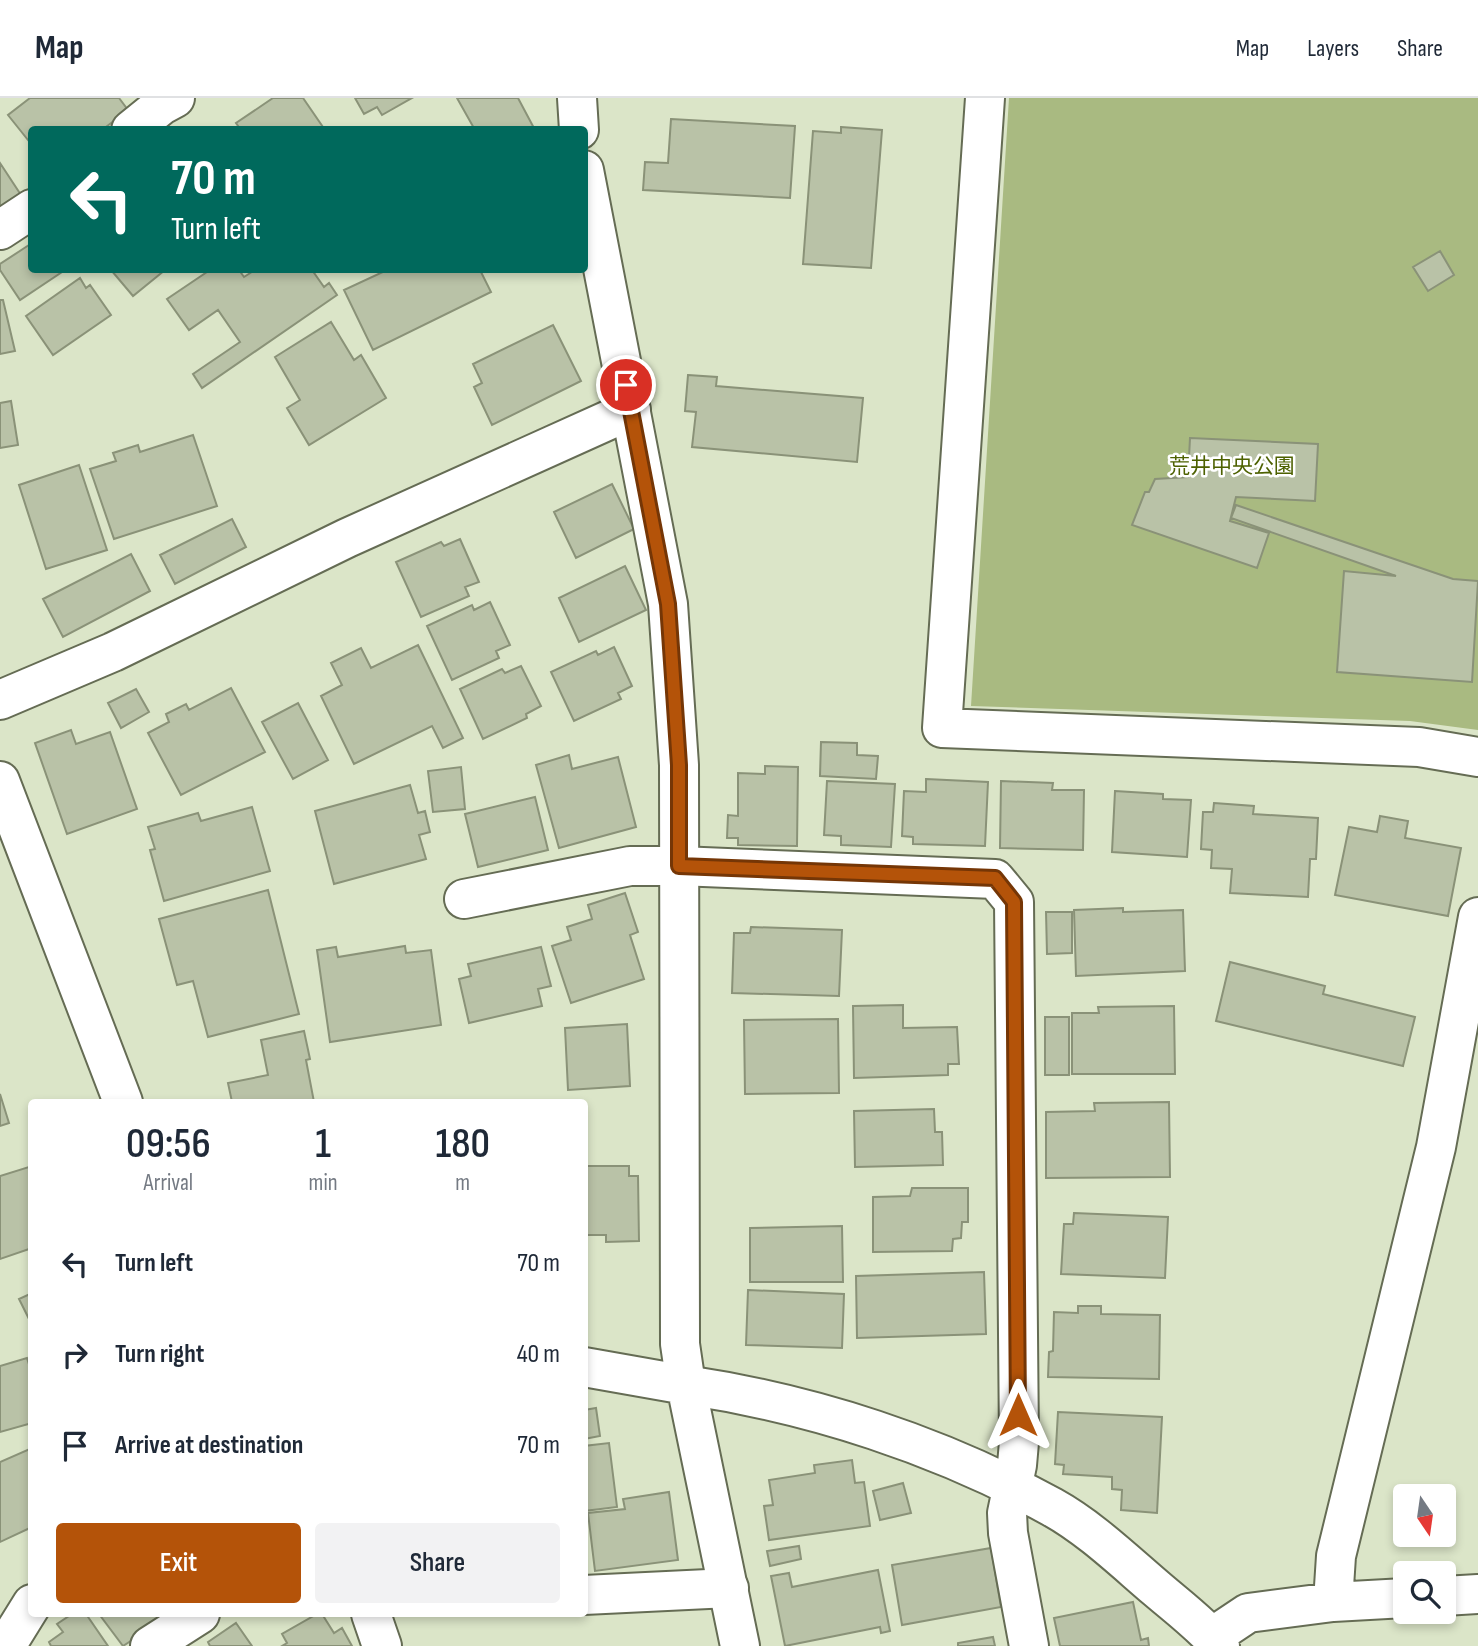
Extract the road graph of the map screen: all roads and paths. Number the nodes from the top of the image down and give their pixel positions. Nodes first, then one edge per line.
1 (175, 98) edge
2 (577, 98) edge
3 (985, 98) edge
4 (136, 126) edge
5 (579, 126) edge
6 (588, 190) edge
7 (28, 212) edge
8 (0, 230) edge
9 (631, 410) junction
10 (0, 700) edge
11 (1478, 757) edge
12 (0, 780) edge
13 (679, 866) junction
14 (464, 900) dead end
15 (1478, 917) edge
16 (122, 1099) edge
17 (588, 1368) edge
18 (685, 1385) junction
19 (1012, 1488) junction
20 (729, 1588) junction
21 (1478, 1594) edge
22 (588, 1595) edge
23 (1456, 1595) edge
24 (1393, 1599) edge
25 (1333, 1602) junction
26 (28, 1610) edge
27 (195, 1617) edge
28 (372, 1617) edge
29 (1216, 1642) edge
30 (6, 1646) edge
31 (150, 1646) edge
32 (382, 1646) edge
33 (740, 1646) edge
34 (1029, 1646) edge

1 - 4 street
2 - 5 street
3 - 11 street
6 - 9 street
7 - 8 street
9 - 10 street
9 - 13 street
12 - 16 street
13 - 14 street
13 - 18 street
13 - 19 street
15 - 25 street
17 - 18 street
18 - 19 street
18 - 20 street
19 - 29 street
19 - 34 street
20 - 22 street
20 - 33 street
21 - 23 street
24 - 25 street
25 - 29 street
26 - 30 street
27 - 31 street
28 - 32 street

